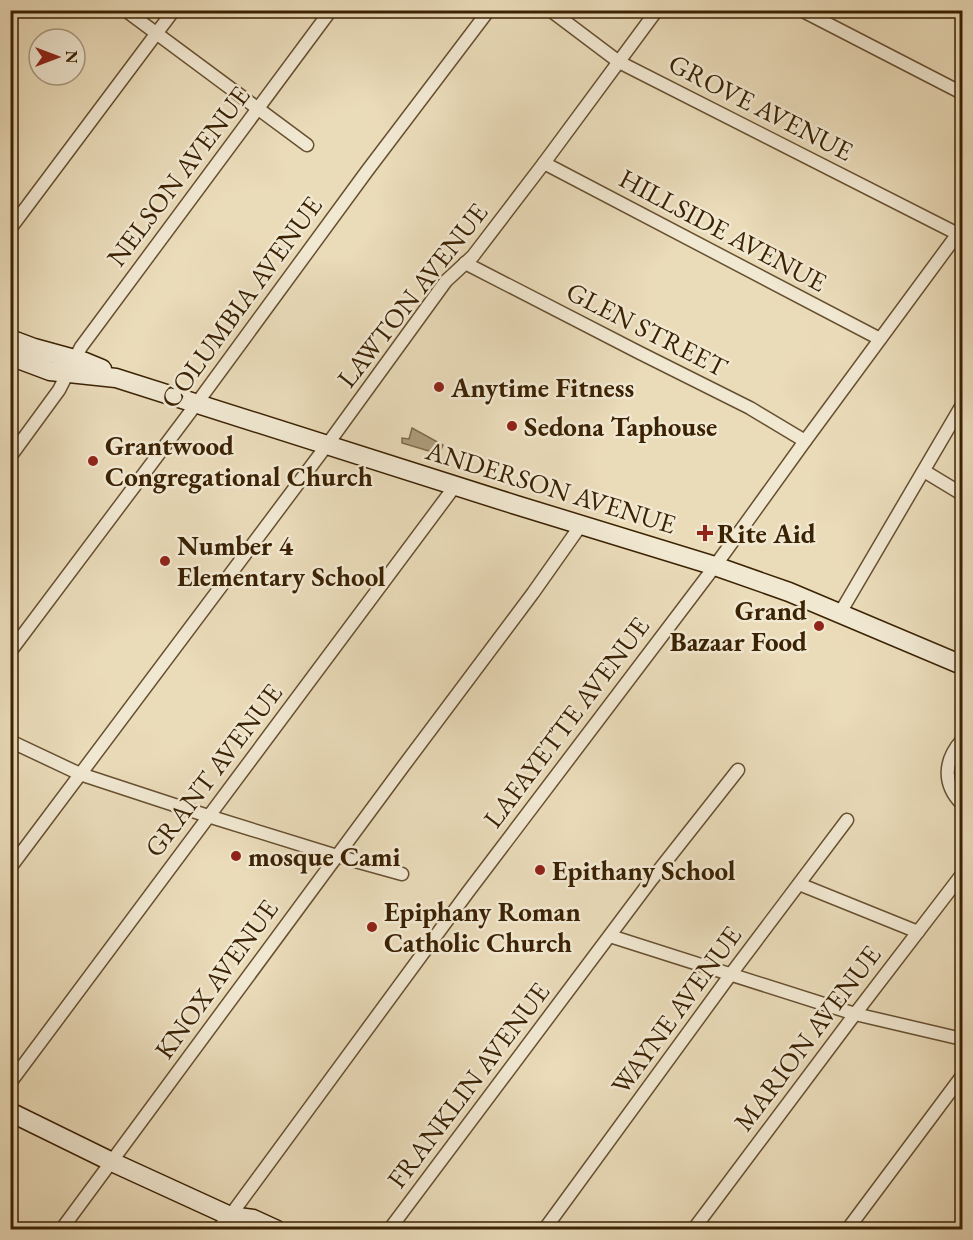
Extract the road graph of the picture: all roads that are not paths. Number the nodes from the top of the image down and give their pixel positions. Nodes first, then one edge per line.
1 (14, 10) edge
2 (125, 10) edge
3 (174, 10) edge
4 (331, 10) edge
5 (489, 10) edge
6 (550, 10) edge
7 (657, 10) edge
8 (801, 10) edge
9 (10, 16) edge
10 (156, 34) junction
11 (619, 62) junction
12 (963, 93) edge
13 (258, 109) junction
14 (307, 145) dead end
15 (544, 163) junction
16 (10, 229) edge
17 (960, 231) edge
18 (465, 263) junction
19 (10, 339) edge
20 (880, 339) junction
21 (34, 348) junction
22 (10, 354) edge
23 (64, 368) junction
24 (10, 369) edge
25 (197, 403) junction
26 (963, 405) edge
27 (805, 441) junction
28 (327, 445) junction
29 (10, 457) edge
30 (924, 471) junction
31 (455, 486) junction
32 (963, 494) edge
33 (581, 525) junction
34 (715, 566) junction
35 (840, 614) junction
36 (10, 652) edge
37 (963, 665) edge
38 (963, 740) edge
39 (10, 741) edge
40 (738, 770) dead end
41 (80, 774) junction
42 (963, 804) edge
43 (208, 816) junction
44 (847, 820) dead end
45 (337, 856) junction
46 (10, 868) edge
47 (402, 874) dead end
48 (960, 877) dead end
49 (799, 884) junction
50 (918, 932) junction
51 (610, 936) junction
52 (731, 974) junction
53 (855, 1014) junction
54 (963, 1039) edge
55 (963, 1076) edge
56 (10, 1083) edge
57 (10, 1112) edge
58 (112, 1162) junction
59 (225, 1225) edge
60 (61, 1230) edge
61 (245, 1230) edge
62 (277, 1230) edge
63 (389, 1230) edge
64 (544, 1230) edge
65 (693, 1230) edge
66 (847, 1230) edge

1 - 9 street
2 - 10 street
3 - 10 street
4 - 13 street, NELSON AVENUE
5 - 25 street, COLUMBIA AVENUE
6 - 11 street, GROVE AVENUE
7 - 11 street, LAWTON AVENUE
8 - 12 street
10 - 13 street
10 - 16 street
11 - 15 street, LAWTON AVENUE
11 - 17 street, GROVE AVENUE
13 - 14 street
13 - 23 street, NELSON AVENUE
15 - 18 street, LAWTON AVENUE
15 - 20 street, HILLSIDE AVENUE
17 - 20 street, LAFAYETTE AVENUE
18 - 27 street, GLEN STREET
18 - 28 street, LAWTON AVENUE
19 - 21 main road, ANDERSON AVENUE
20 - 27 street, LAFAYETTE AVENUE
21 - 22 main road
21 - 23 main road, ANDERSON AVENUE
22 - 23 main road, ANDERSON AVENUE
23 - 24 main road
23 - 25 main road, ANDERSON AVENUE
23 - 29 street, NELSON AVENUE
25 - 28 main road, ANDERSON AVENUE
25 - 36 street, COLUMBIA AVENUE
26 - 30 street
27 - 34 street, LAFAYETTE AVENUE
28 - 31 main road, ANDERSON AVENUE
28 - 41 street, LAWTON AVENUE
30 - 32 street
30 - 35 street
31 - 33 main road, ANDERSON AVENUE
31 - 43 street, GRANT AVENUE
33 - 34 main road, ANDERSON AVENUE
33 - 45 street, KNOX AVENUE
34 - 35 main road, ANDERSON AVENUE
34 - 59 street, LAFAYETTE AVENUE
35 - 37 main road, ANDERSON AVENUE
38 - 42 street
39 - 41 street
40 - 51 street, FRANKLIN AVENUE
41 - 43 street
41 - 46 street, LAWTON AVENUE
43 - 45 street
43 - 56 street, GRANT AVENUE
44 - 49 street, WAYNE AVENUE
45 - 47 street
45 - 58 street, KNOX AVENUE
48 - 50 street, MARION AVENUE
49 - 50 street
49 - 52 street, WAYNE AVENUE
50 - 53 street, MARION AVENUE
51 - 52 street
51 - 63 street, FRANKLIN AVENUE
52 - 53 street
52 - 64 street, WAYNE AVENUE
53 - 54 street
53 - 65 street, MARION AVENUE
55 - 66 street
57 - 58 main road
58 - 59 main road
58 - 60 street, KNOX AVENUE
59 - 61 main road
59 - 62 main road

